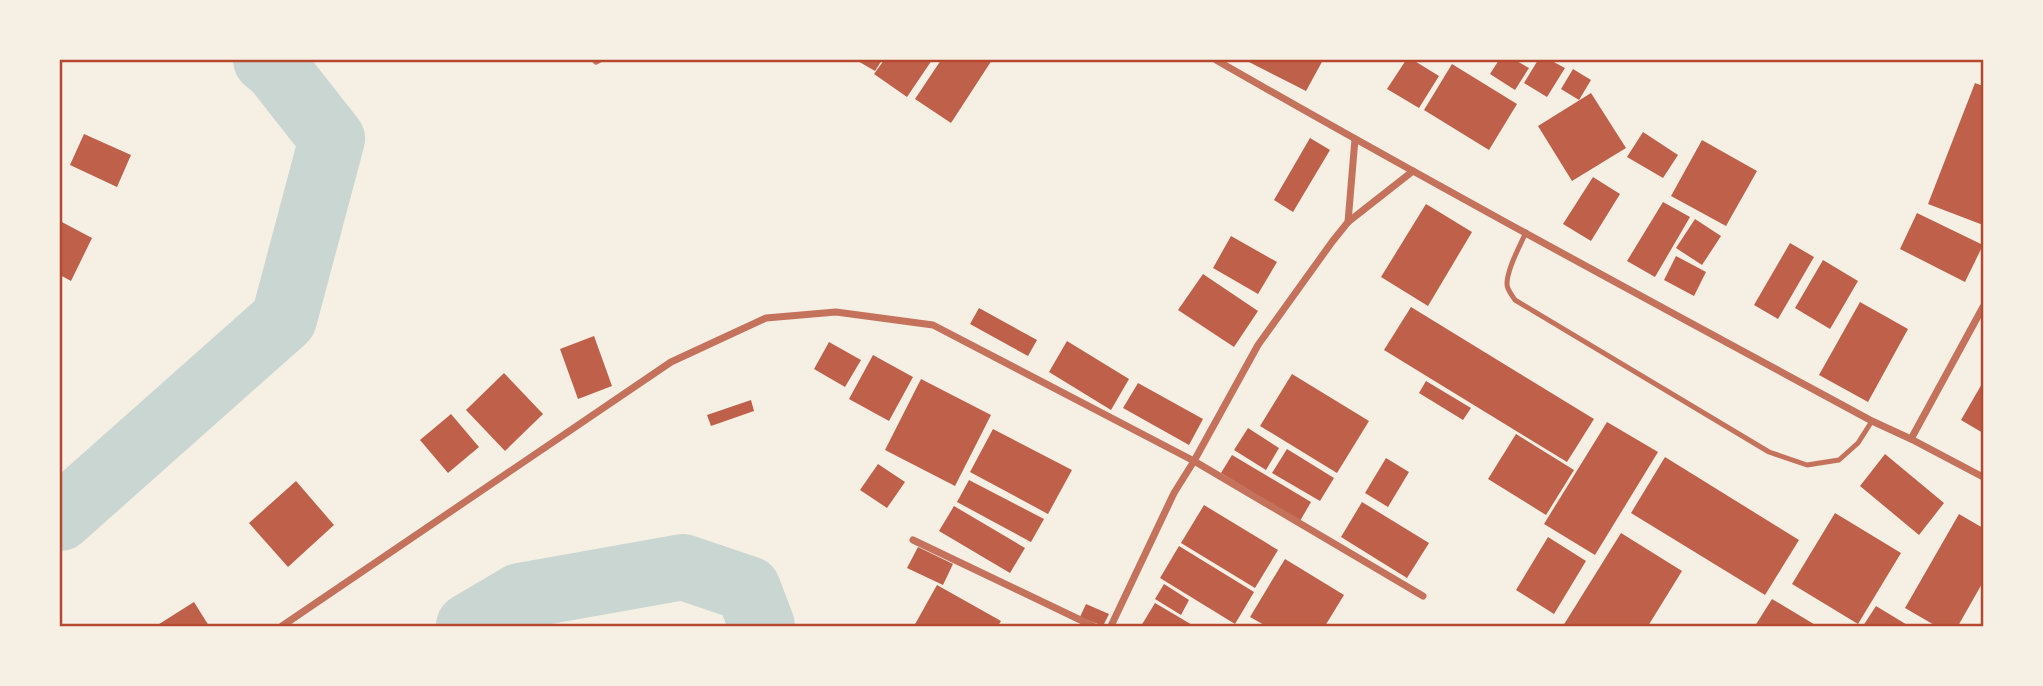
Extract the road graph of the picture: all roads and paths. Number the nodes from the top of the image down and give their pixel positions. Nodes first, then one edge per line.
1 (1216, 60) edge
2 (1354, 139) junction
3 (1413, 171) junction
4 (1348, 222) junction
5 (1526, 232) junction
6 (1983, 307) edge
7 (1872, 421) junction
8 (1911, 439) junction
9 (1194, 461) junction
10 (1983, 477) edge
11 (913, 540) dead end
12 (1423, 596) dead end
13 (282, 626) edge
14 (1093, 626) edge
15 (1111, 626) edge

1 - 2 street
2 - 3 street
2 - 4 street
3 - 4 street
3 - 5 street
4 - 9 street
5 - 7 street
5 - 7 lane
6 - 8 street
7 - 8 street
8 - 10 street
9 - 12 street
9 - 13 street
9 - 15 street
11 - 14 street

